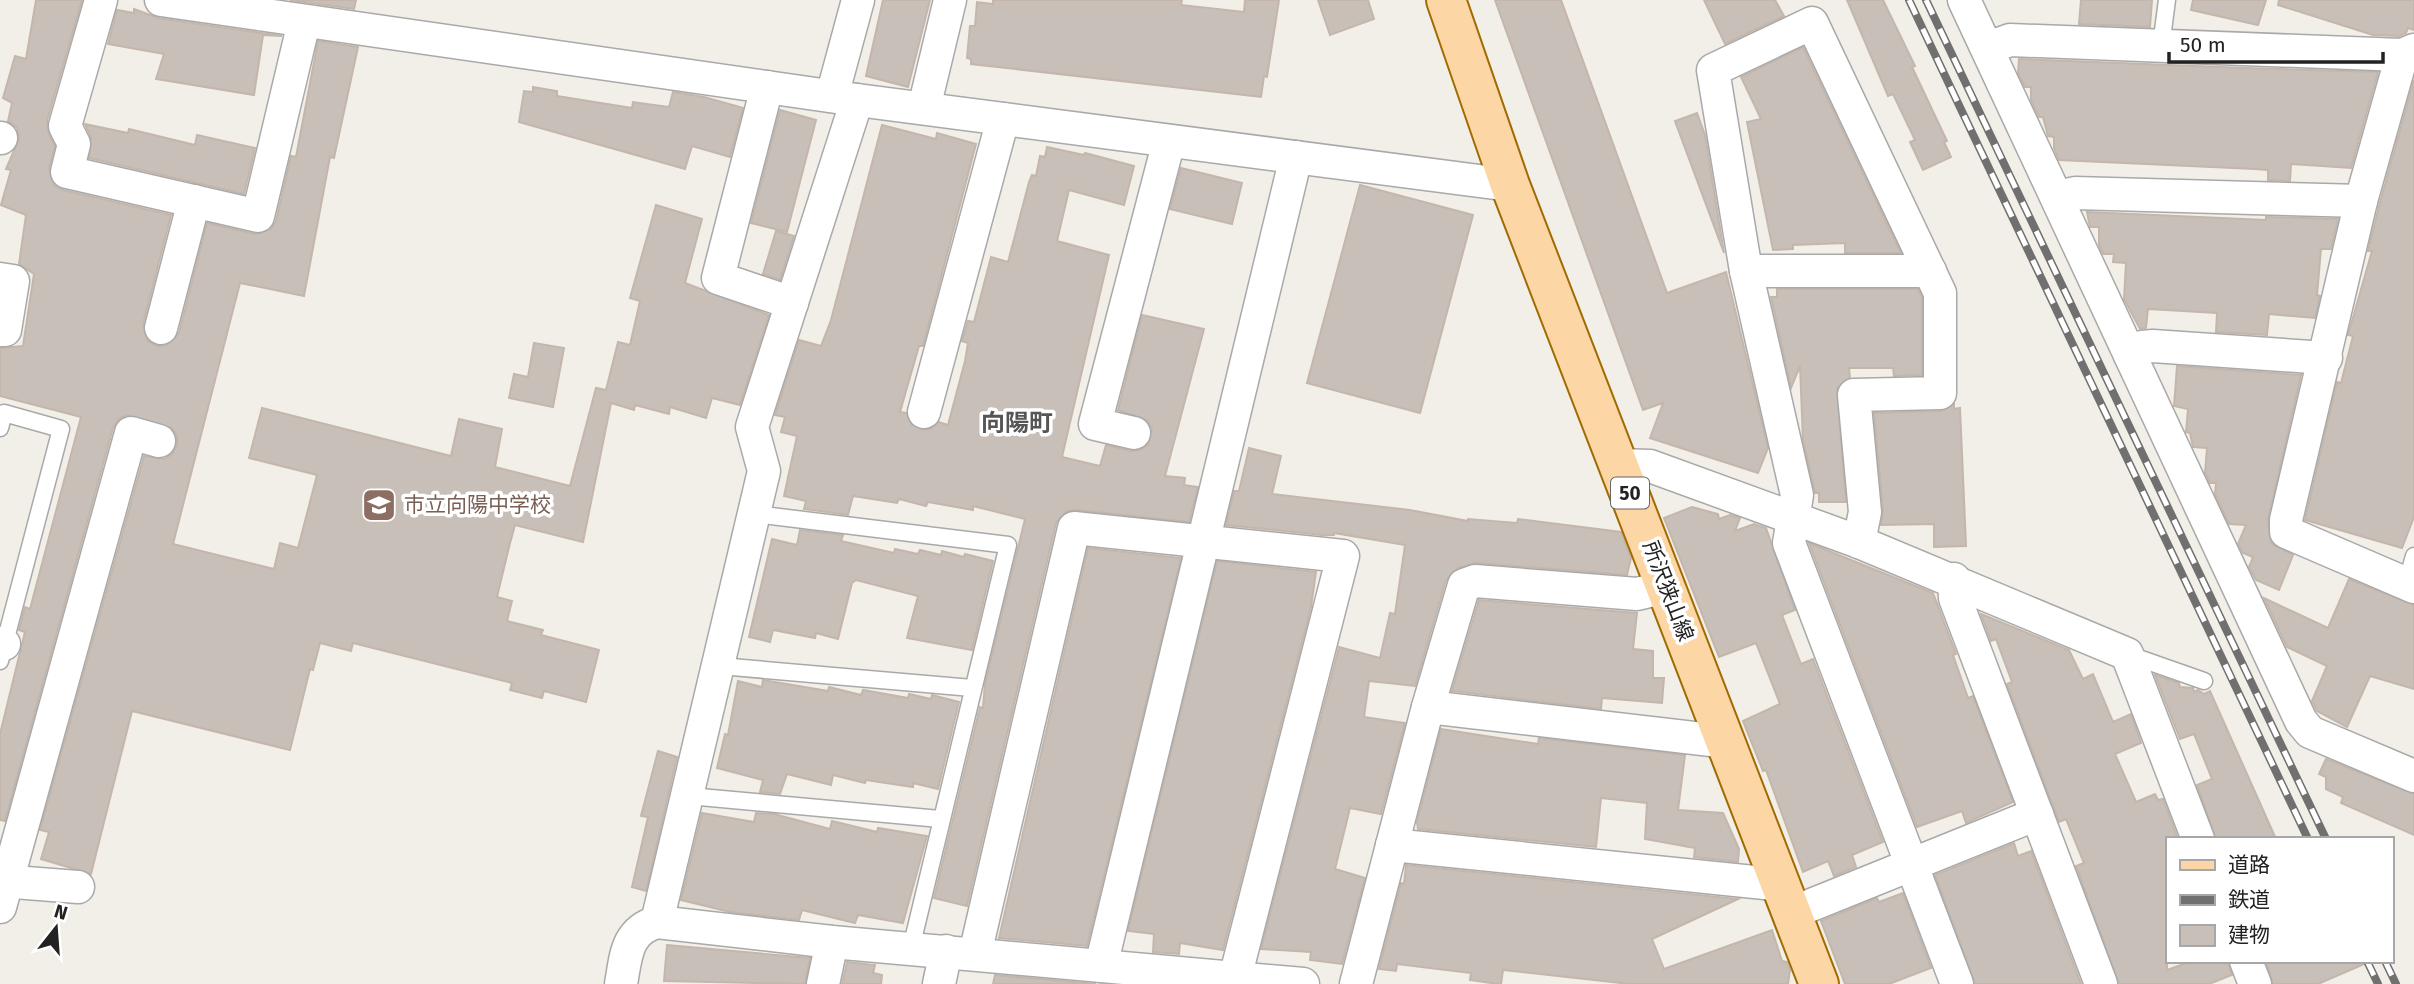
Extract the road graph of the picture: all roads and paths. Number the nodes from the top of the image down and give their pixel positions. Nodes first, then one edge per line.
1 (101, 0) edge
2 (160, 0) edge
3 (858, 0) edge
4 (950, 0) edge
5 (1446, 0) edge
6 (1964, 0) edge
7 (2167, 0) edge
8 (206, 3) edge
9 (304, 22) junction
10 (2161, 46) junction
11 (1988, 48) junction
12 (2408, 52) edge
13 (768, 87) junction
14 (845, 98) junction
15 (924, 108) junction
16 (1003, 119) junction
17 (1169, 141) junction
18 (1296, 158) junction
19 (1510, 185) junction
20 (2057, 197) junction
21 (194, 201) junction
22 (2361, 201) junction
23 (1746, 271) junction
24 (1930, 271) junction
25 (0, 279) edge
26 (792, 303) junction
27 (161, 328) dead end
28 (0, 330) edge
29 (2130, 355) junction
30 (2326, 358) junction
31 (924, 412) dead end
32 (0, 428) edge
33 (1134, 433) dead end
34 (159, 441) dead end
35 (1619, 465) junction
36 (755, 514) junction
37 (1792, 519) junction
38 (1204, 541) junction
39 (1859, 542) junction
40 (2411, 576) edge
41 (1954, 579) junction
42 (1666, 587) junction
43 (1, 649) edge
44 (2126, 654) junction
45 (720, 666) junction
46 (2204, 681) dead end
47 (972, 688) junction
48 (1429, 707) junction
49 (1728, 743) junction
50 (2412, 768) edge
51 (689, 796) junction
52 (2037, 814) junction
53 (940, 819) junction
54 (2198, 837) edge
55 (1392, 845) junction
56 (1912, 864) junction
57 (78, 887) dead end
58 (2, 890) edge
59 (1788, 899) junction
60 (657, 922) junction
61 (832, 942) junction
62 (911, 948) junction
63 (960, 953) junction
64 (2247, 963) edge
65 (1012, 971) edge
66 (1112, 972) edge
67 (1228, 980) edge
68 (621, 984) edge
69 (822, 984) edge
70 (939, 984) edge
71 (1303, 984) edge
72 (1356, 984) edge
73 (1819, 984) edge
74 (1957, 984) edge
75 (2101, 984) edge
76 (2255, 984) edge

1 - 21 street
2 - 8 street
3 - 14 street
4 - 15 street
5 - 19 main road, 所沢狭山線 / 50
6 - 11 street
7 - 10 lane
8 - 9 street
9 - 13 street
9 - 21 street
10 - 11 street
10 - 12 street
11 - 20 street
12 - 22 street
13 - 14 street
13 - 26 street
14 - 15 street
14 - 26 street
15 - 16 street
16 - 17 street
16 - 31 street
17 - 18 street
17 - 33 street
18 - 19 street
18 - 38 street
19 - 35 main road, 所沢狭山線 / 50
20 - 22 street
20 - 29 street
21 - 27 street
22 - 30 street
23 - 24 street
23 - 24 street
23 - 37 street
24 - 39 street
25 - 28 street
26 - 36 street
29 - 30 street
29 - 50 street
30 - 40 street
32 - 43 lane
34 - 58 street
35 - 37 street
35 - 42 main road, 所沢狭山線 / 50
36 - 45 street
36 - 47 lane
37 - 39 street
37 - 56 street
38 - 63 street
38 - 66 street
38 - 67 street
39 - 41 street
41 - 44 street
41 - 52 street
42 - 48 street
42 - 49 main road, 所沢狭山線 / 50
44 - 46 lane
44 - 54 street
45 - 47 lane
45 - 51 street
47 - 53 lane
48 - 49 street
48 - 55 street
49 - 59 main road, 所沢狭山線 / 50
51 - 53 lane
51 - 60 street
52 - 56 street
52 - 75 street
53 - 62 lane
55 - 59 street
55 - 72 street
56 - 59 street
56 - 74 street
57 - 58 street
59 - 73 main road, 所沢狭山線 / 50
60 - 61 street
60 - 68 street
61 - 62 street
61 - 69 street
62 - 63 street
63 - 65 street
63 - 70 street
64 - 76 street
65 - 66 street
66 - 67 street
67 - 71 street

